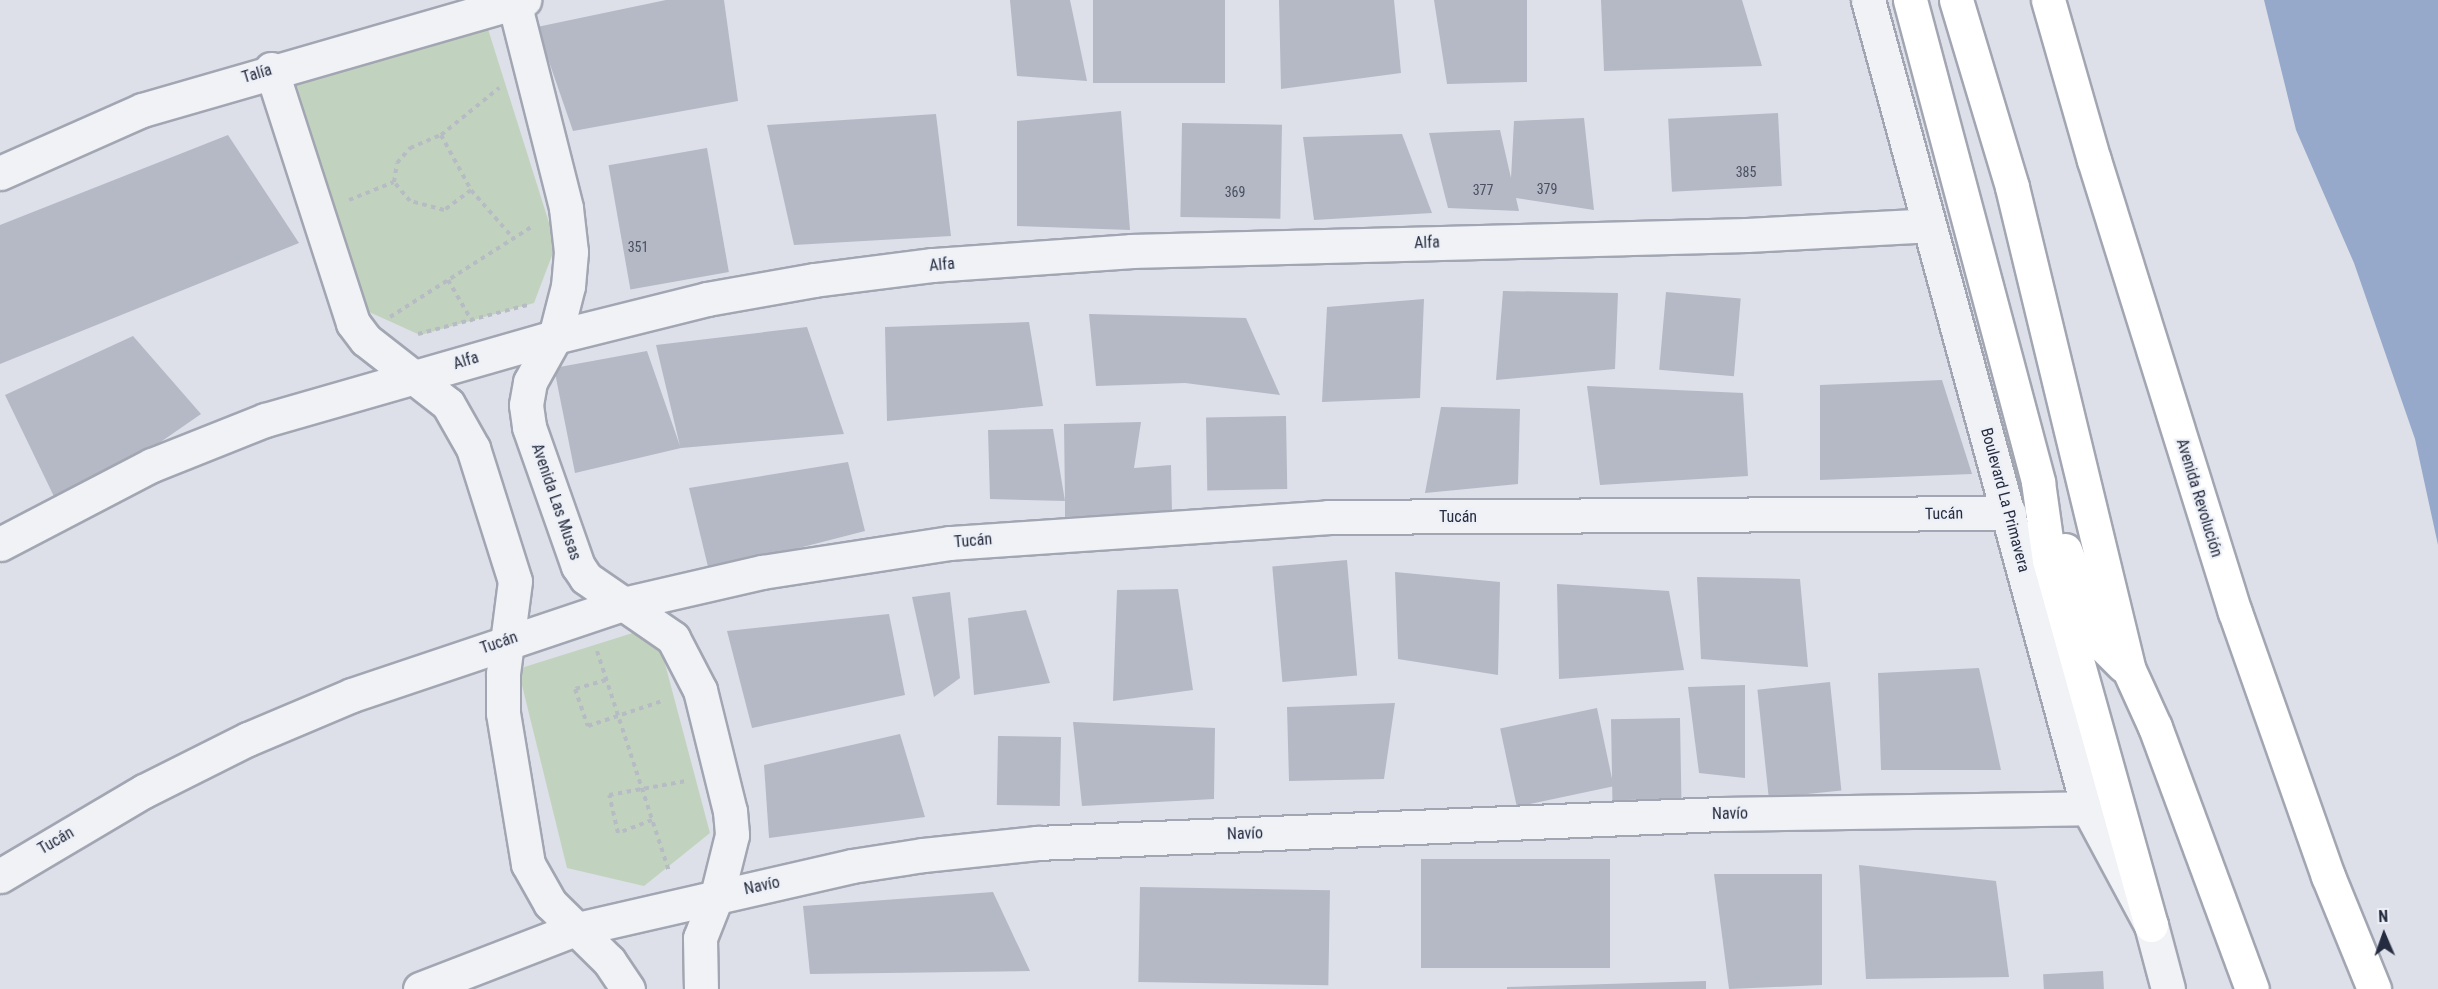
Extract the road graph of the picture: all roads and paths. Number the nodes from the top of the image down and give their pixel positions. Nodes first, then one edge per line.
1 (1868, 0) edge
2 (1910, 0) edge
3 (1956, 0) edge
4 (2048, 0) edge
5 (519, 1) edge
6 (271, 69) junction
7 (505, 82) dead end
8 (441, 135) junction
9 (0, 173) edge
10 (394, 182) junction
11 (471, 190) junction
12 (566, 208) junction
13 (321, 212) junction
14 (1929, 225) junction
15 (513, 238) junction
16 (448, 280) junction
17 (534, 303) dead end
18 (472, 320) junction
19 (394, 323) dead end
20 (412, 331) dead end
21 (555, 337) junction
22 (487, 355) junction
23 (415, 377) junction
24 (2037, 482) junction
25 (2010, 513) junction
26 (0, 544) edge
27 (623, 604) junction
28 (583, 616) junction
29 (507, 640) junction
30 (2129, 670) junction
31 (606, 680) junction
32 (700, 690) junction
33 (618, 716) junction
34 (722, 773) junction
35 (642, 789) junction
36 (2088, 808) junction
37 (652, 820) junction
38 (0, 876) edge
39 (717, 896) junction
40 (679, 903) junction
41 (2151, 925) junction
42 (573, 930) junction
43 (420, 989) edge
44 (628, 989) edge
45 (701, 989) edge
46 (2168, 989) edge
47 (2252, 989) edge
48 (2374, 989) edge

1 - 14 street, Boulevard La Primavera
2 - 24 main road
3 - 30 main road
4 - 48 main road, Avenida Revolución
5 - 6 street, Talía
5 - 12 street, Avenida Las Musas
6 - 9 street, Talía
6 - 13 street
7 - 8 path
8 - 10 path
8 - 11 path
10 - 11 path
10 - 13 path
11 - 15 path
12 - 15 path
12 - 21 street, Avenida Las Musas
13 - 23 street
14 - 21 street, Alfa
14 - 25 street, Boulevard La Primavera
15 - 16 path
16 - 18 path
16 - 19 path
17 - 18 path
18 - 20 path
18 - 22 path
21 - 22 street, Alfa
21 - 27 street, Avenida Las Musas
22 - 23 street, Alfa
23 - 26 street, Alfa
23 - 29 street
24 - 30 main road
24 - 41 main road
25 - 27 street, Tucán
25 - 36 street, Boulevard La Primavera
27 - 28 street, Tucán
27 - 32 street, Avenida Las Musas
28 - 29 street, Tucán
28 - 31 path
29 - 38 street, Tucán
29 - 42 street
30 - 47 main road
31 - 33 path
31 - 33 path
32 - 33 path
32 - 34 street, Avenida Las Musas
33 - 35 path
34 - 35 path
34 - 39 street, Avenida Las Musas
35 - 37 path
35 - 37 path
36 - 39 street, Navío
36 - 41 street, Boulevard La Primavera
37 - 40 path
39 - 40 street, Navío
39 - 45 street, Avenida Las Musas
40 - 42 street, Navío
41 - 46 street, Boulevard La Primavera
42 - 43 street, Navío
42 - 44 street

